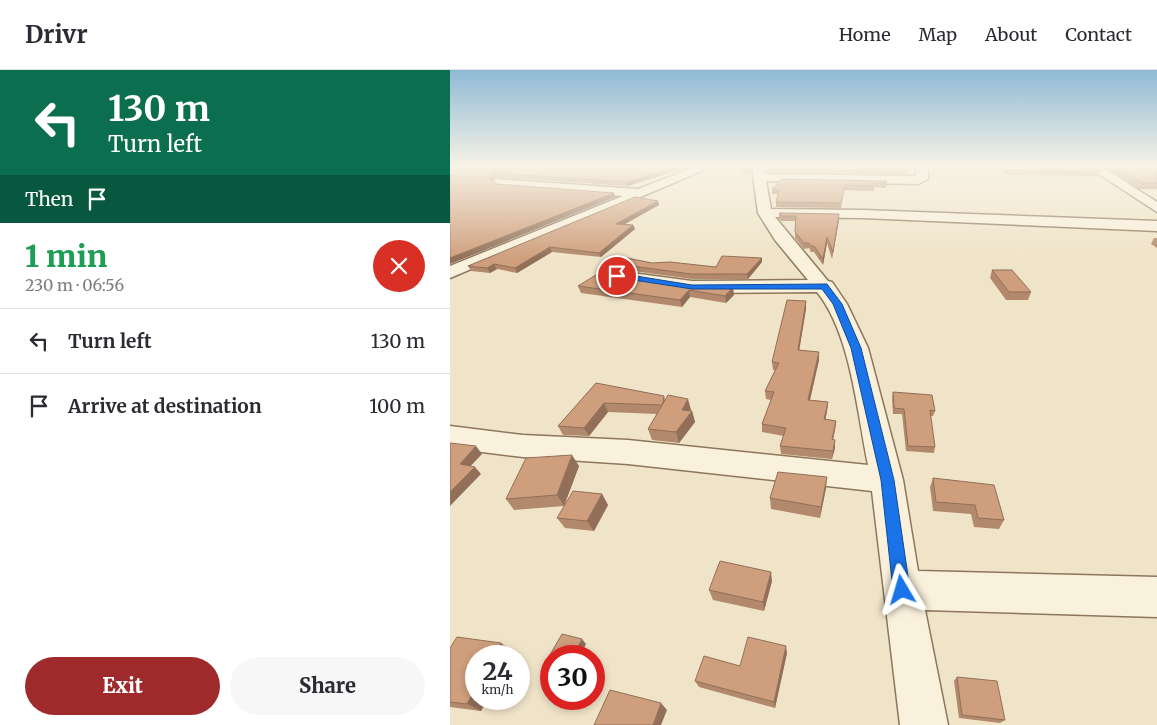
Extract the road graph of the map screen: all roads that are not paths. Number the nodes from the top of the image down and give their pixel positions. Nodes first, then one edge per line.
1 (633, 198) edge
2 (763, 198) edge
3 (1143, 198) edge
4 (1157, 208) edge
5 (765, 213) junction
6 (1157, 226) edge
7 (450, 273) edge
8 (617, 276) edge
9 (824, 286) junction
10 (450, 437) edge
11 (887, 480) junction
12 (902, 590) junction
13 (1157, 597) edge
14 (924, 725) edge

1 - 7 street
2 - 5 street
3 - 4 street
5 - 6 street
5 - 9 street
8 - 9 street
9 - 11 street
10 - 11 street
11 - 12 street
12 - 13 street
12 - 14 street

